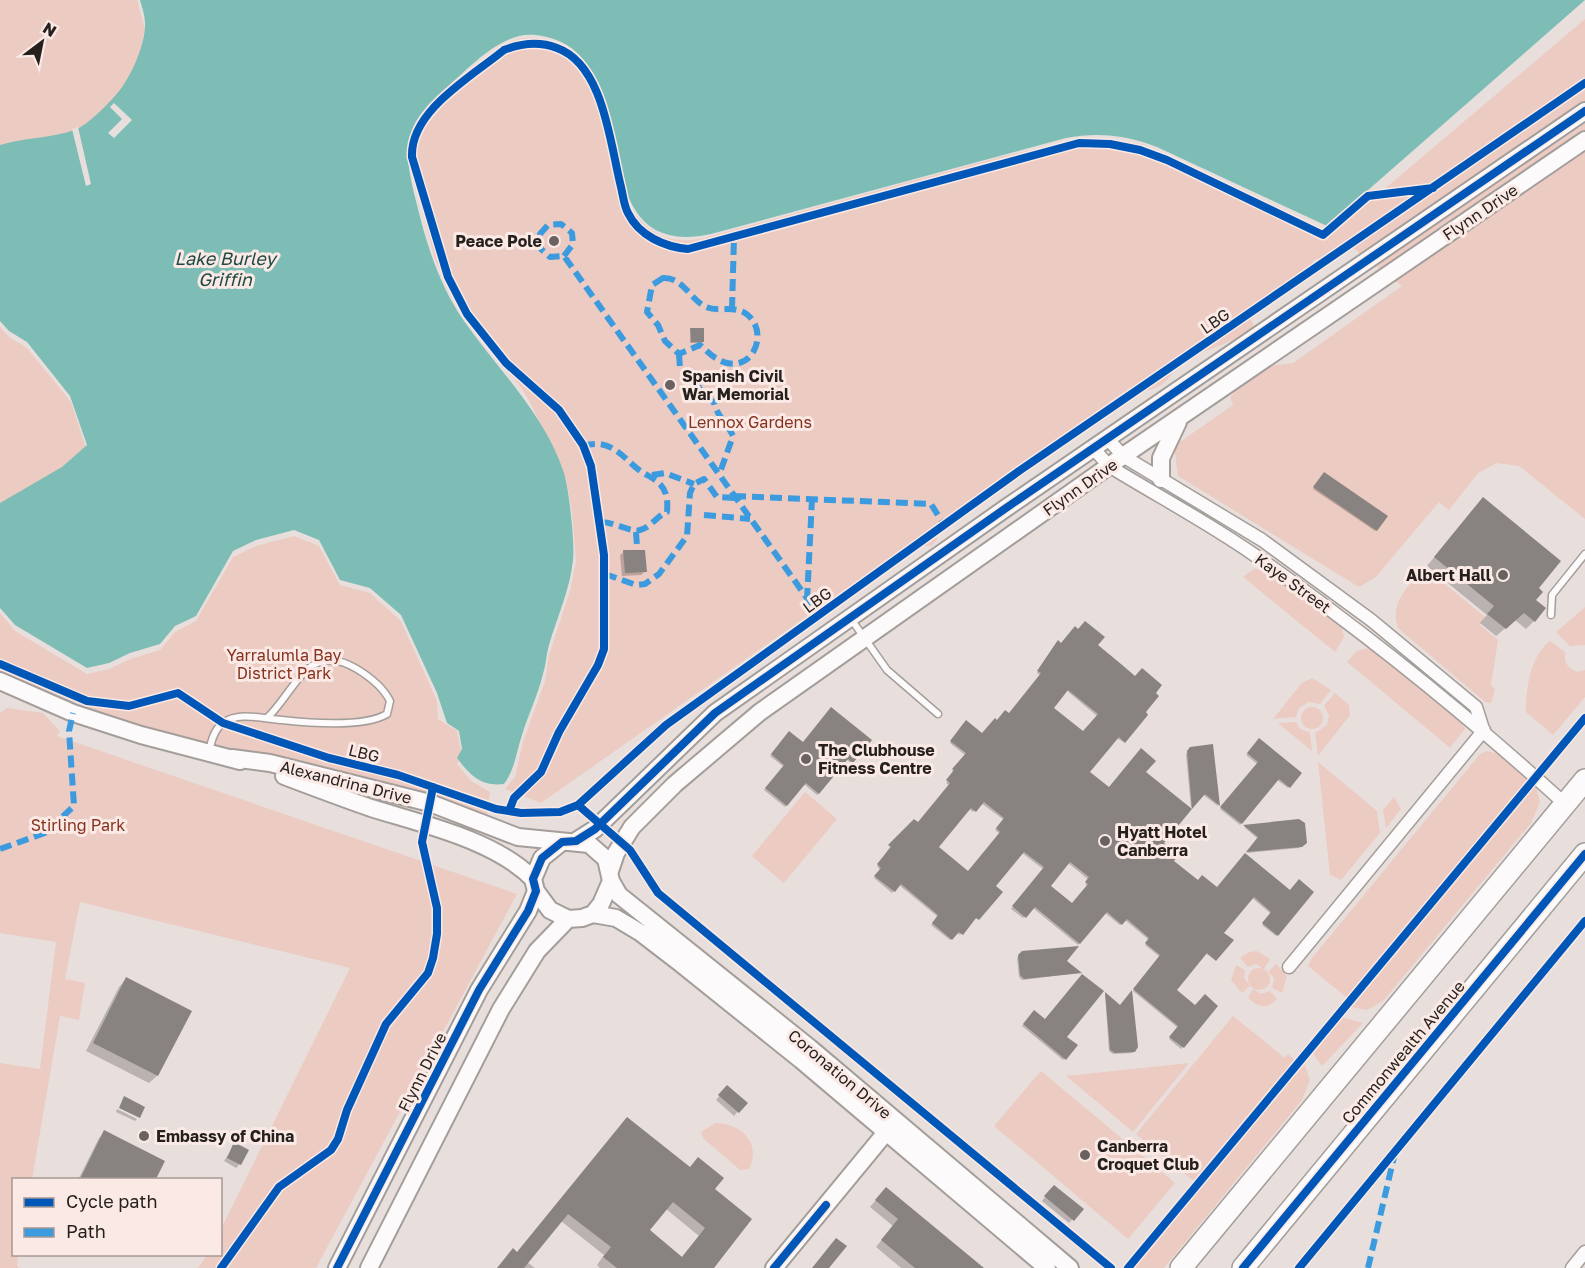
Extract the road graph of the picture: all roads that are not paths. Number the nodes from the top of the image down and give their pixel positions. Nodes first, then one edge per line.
1 (1585, 111) edge
2 (1585, 140) edge
3 (1182, 416) junction
4 (1108, 439) junction
5 (1094, 449) junction
6 (1123, 456) junction
7 (1109, 466) junction
8 (1161, 479) junction
9 (1033, 492) junction
10 (1046, 511) junction
11 (1585, 554) edge
12 (1551, 615) dead end
13 (851, 618) junction
14 (864, 640) junction
15 (0, 681) edge
16 (938, 714) dead end
17 (267, 718) junction
18 (1484, 730) junction
19 (209, 752) junction
20 (232, 758) junction
21 (1585, 780) edge
22 (1565, 804) junction
23 (569, 841) junction
24 (1585, 854) edge
25 (611, 876) junction
26 (535, 885) junction
27 (592, 914) junction
28 (568, 919) junction
29 (1289, 967) dead end
30 (890, 1127) junction
31 (1585, 1252) edge
32 (337, 1268) edge
33 (369, 1268) edge
34 (774, 1268) edge
35 (1047, 1268) edge
36 (1070, 1268) edge
37 (1181, 1268) edge
38 (1243, 1268) edge
39 (1572, 1268) edge

1 - 4 main road, Flynn Drive
2 - 3 main road, Flynn Drive
3 - 6 main road, Flynn Drive
3 - 8 main road
4 - 5 main road, Flynn Drive
4 - 6 street, Kaye Street
5 - 7 street, Kaye Street
5 - 9 main road, Flynn Drive
6 - 7 main road, Flynn Drive
6 - 8 street, Kaye Street
7 - 10 main road, Flynn Drive
7 - 18 street, Kaye Street
8 - 18 street, Kaye Street
9 - 10 main road
9 - 13 main road, Flynn Drive
10 - 14 main road, Flynn Drive
11 - 12 lane
13 - 14 lane
13 - 23 main road, Flynn Drive
14 - 16 lane
14 - 25 main road, Flynn Drive
15 - 19 main road, Alexandrina Drive
17 - 17 lane
17 - 19 lane
18 - 22 street, Kaye Street
18 - 29 street
19 - 20 main road, Alexandrina Drive
20 - 23 main road, Alexandrina Drive
20 - 26 main road, Alexandrina Drive
21 - 22 highway, Commonwealth Avenue
22 - 37 highway, Commonwealth Avenue
23 - 25 main road
23 - 26 main road
24 - 38 highway, Commonwealth Avenue
25 - 27 main road
25 - 30 main road, Coronation Drive
26 - 28 main road
26 - 32 main road, Flynn Drive
27 - 28 main road
27 - 30 main road, Coronation Drive
28 - 33 main road
30 - 34 main road
30 - 35 main road, Coronation Drive
30 - 36 main road, Coronation Drive
31 - 39 street

